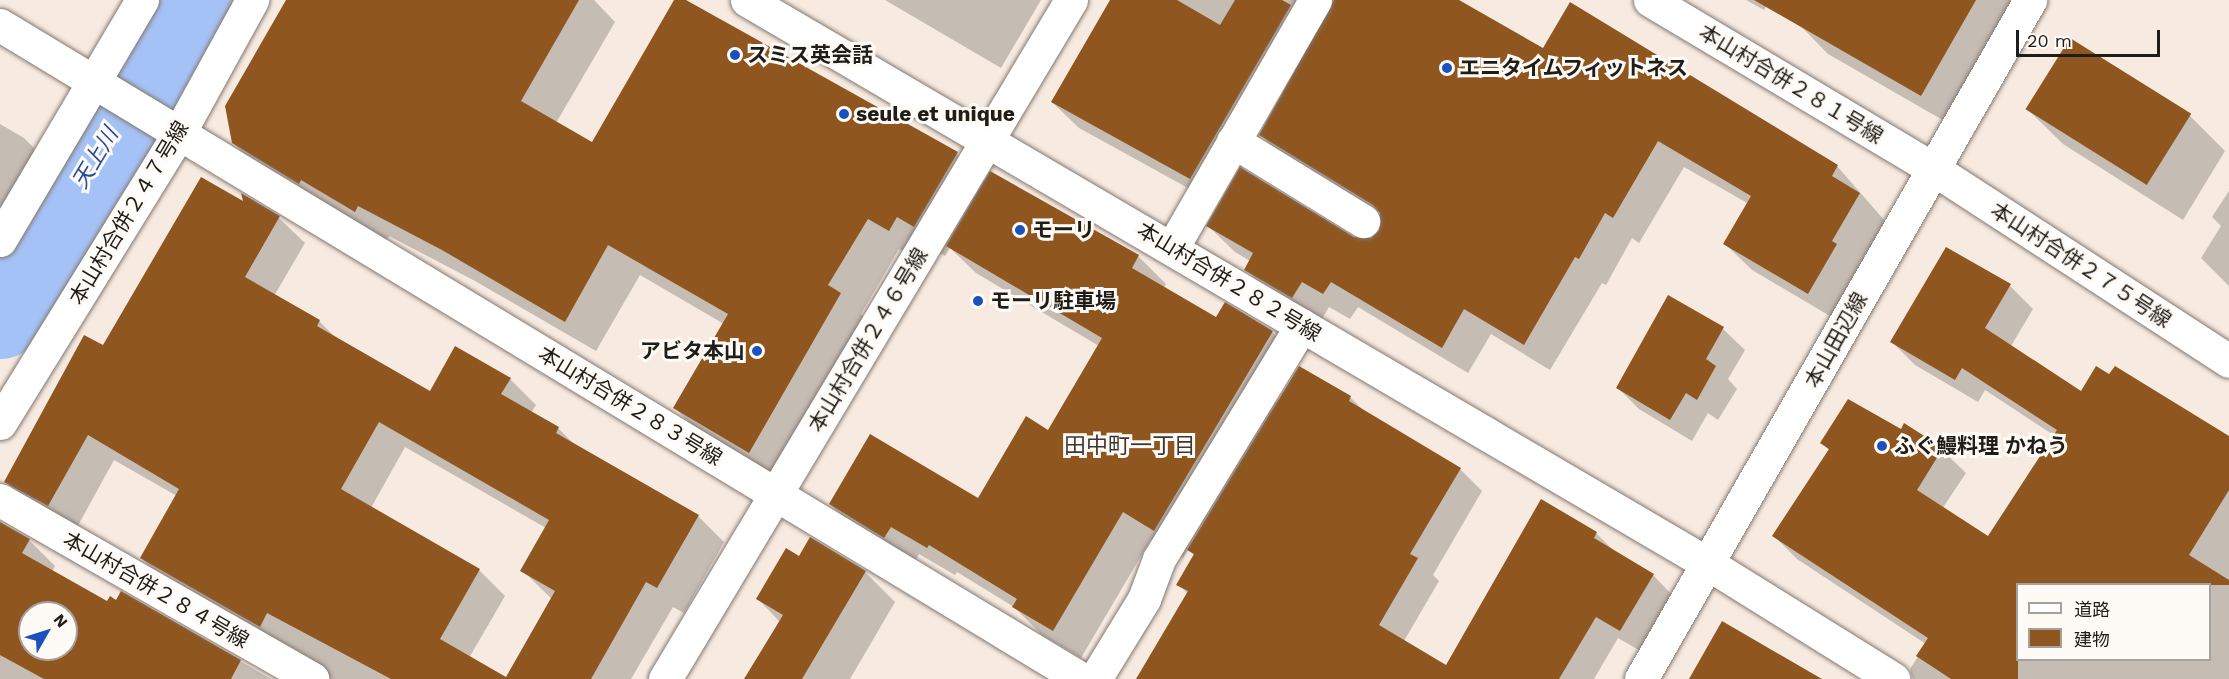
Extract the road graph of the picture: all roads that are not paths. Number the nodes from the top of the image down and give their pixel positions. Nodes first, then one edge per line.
1 (142, 0) edge
2 (252, 0) edge
3 (747, 0) edge
4 (1071, 0) edge
5 (1315, 0) edge
6 (1650, 0) edge
7 (2030, 0) edge
8 (0, 25) edge
9 (95, 83) junction
10 (179, 133) junction
11 (989, 140) junction
12 (1233, 141) junction
13 (1932, 168) junction
14 (1363, 221) dead end
15 (0, 240) edge
16 (1172, 248) junction
17 (1302, 325) junction
18 (2229, 361) edge
19 (0, 423) edge
20 (774, 494) junction
21 (0, 500) edge
22 (1710, 565) junction
23 (312, 679) edge
24 (664, 679) edge
25 (1081, 679) edge
26 (1095, 679) edge
27 (1641, 679) edge
28 (1893, 679) edge

1 - 9 street
2 - 10 street, 本山村合併２４７号線
3 - 11 street, 本山村合併２８２号線
4 - 11 street, 本山村合併２４６号線
5 - 12 street
6 - 13 street, 本山村合併２８１号線
7 - 13 street, 本山田辺線
8 - 9 street, 本山村合併２８３号線
9 - 10 street, 本山村合併２８３号線
9 - 15 street
10 - 19 street, 本山村合併２４７号線
10 - 20 street, 本山村合併２８３号線
11 - 16 street, 本山村合併２８２号線
11 - 20 street, 本山村合併２４６号線
12 - 14 street
12 - 16 street
13 - 18 street, 本山村合併２７５号線
13 - 22 street, 本山田辺線
16 - 17 street, 本山村合併２８２号線
17 - 22 street, 本山村合併２８２号線
17 - 26 street
20 - 24 street, 本山村合併２４６号線
20 - 25 street, 本山村合併２８３号線
21 - 23 street, 本山村合併２８４号線
22 - 27 street, 本山田辺線
22 - 28 street, 本山村合併２８２号線

